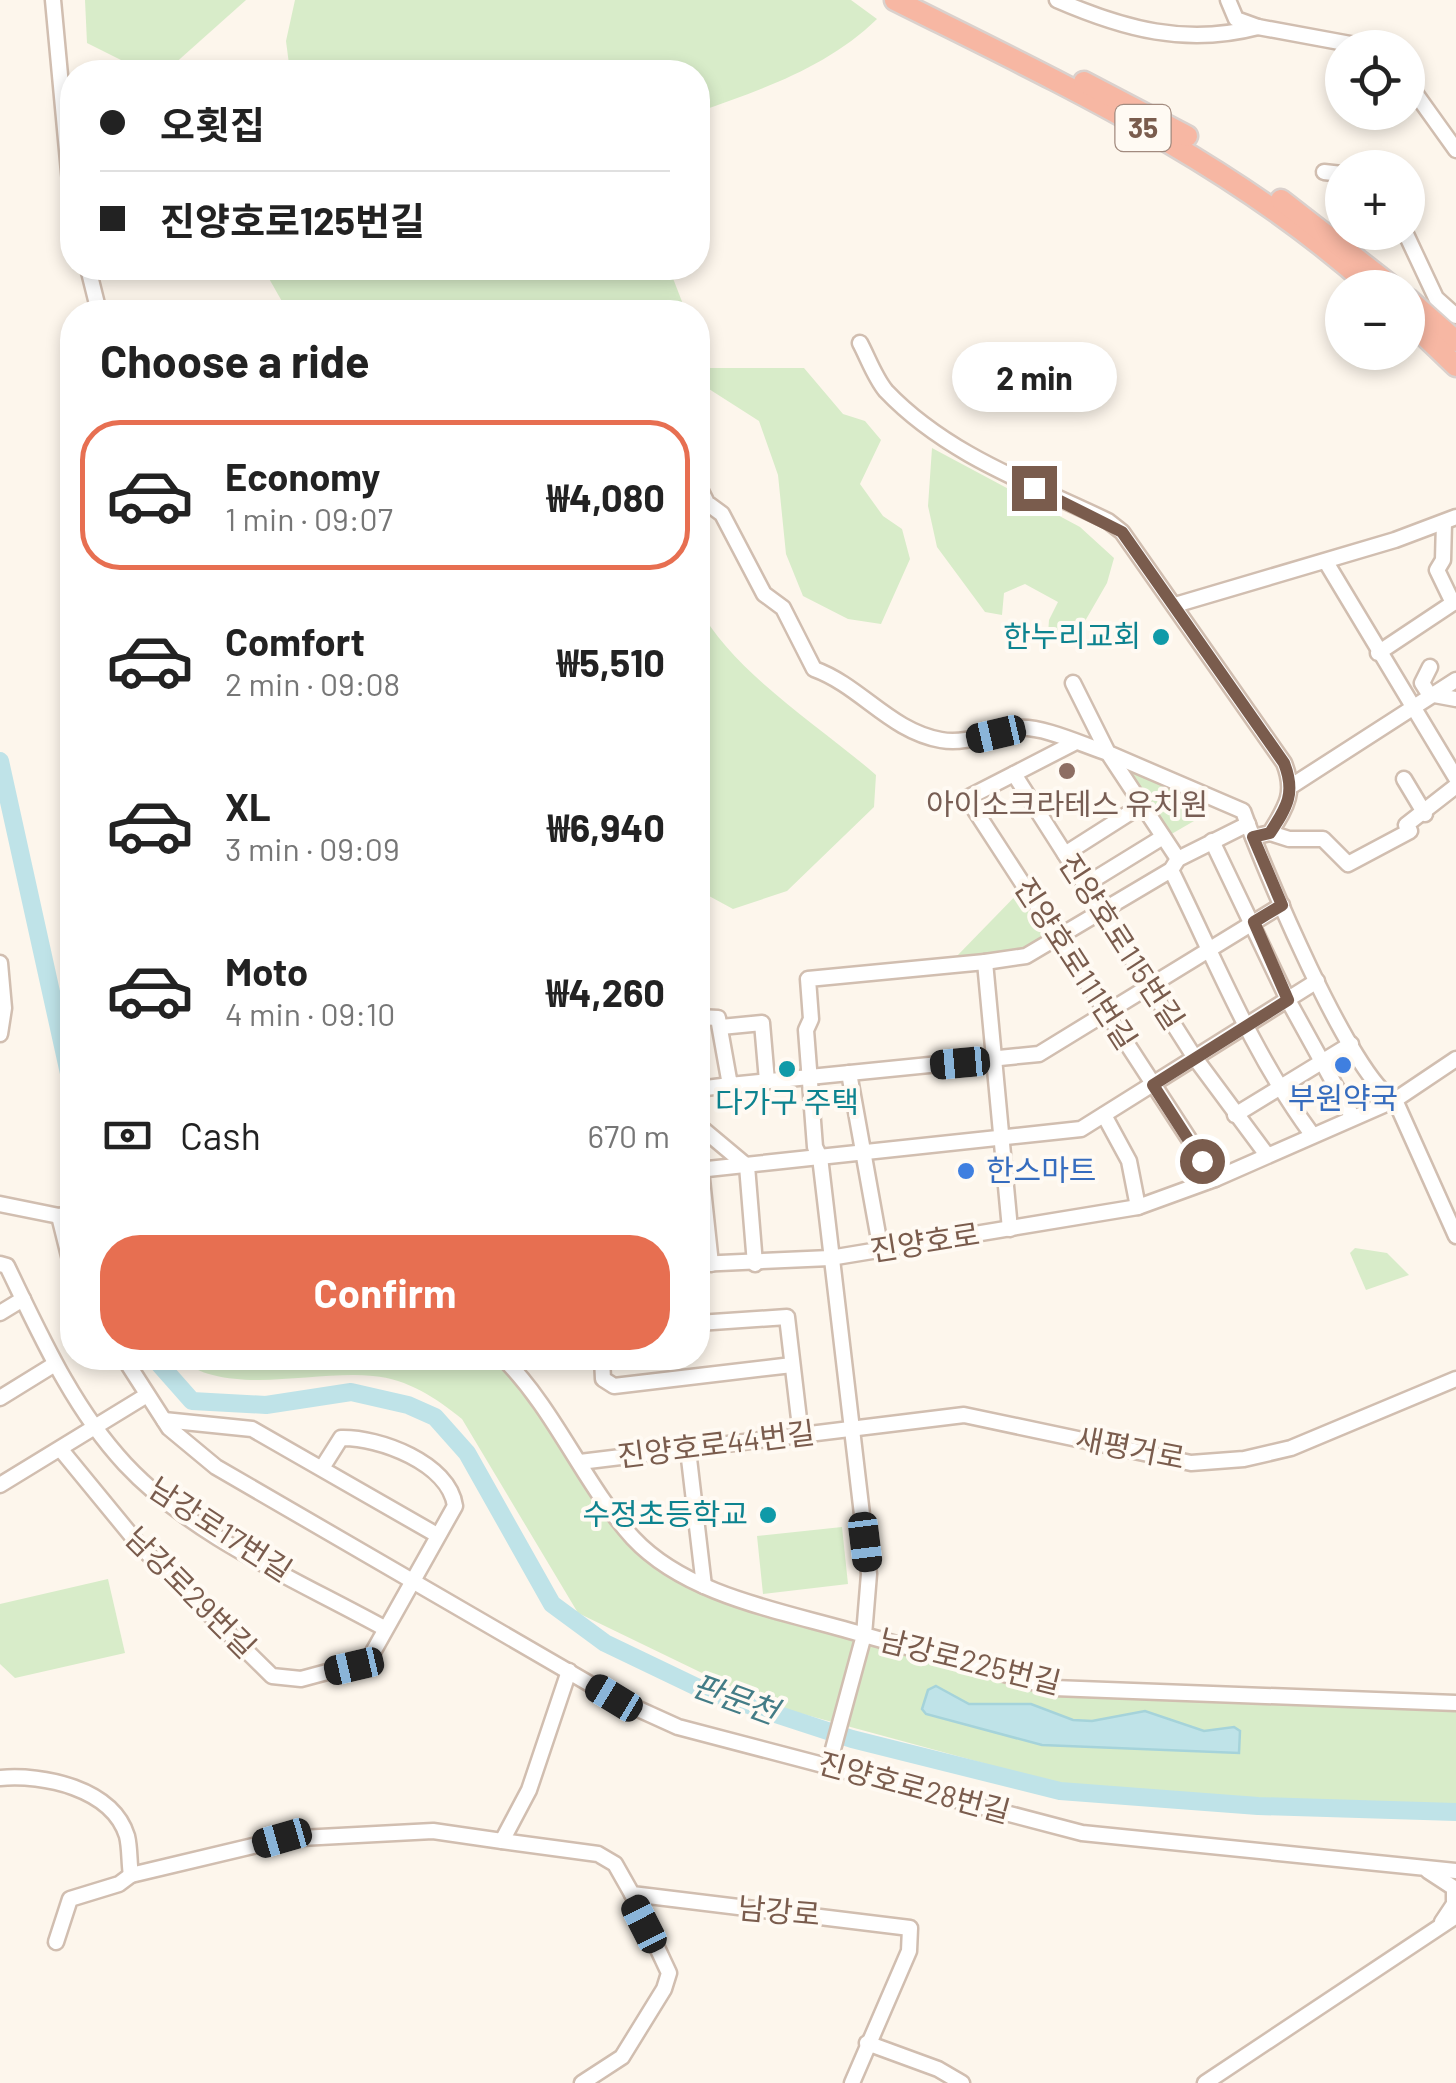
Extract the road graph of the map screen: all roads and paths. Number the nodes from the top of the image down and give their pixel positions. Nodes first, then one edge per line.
1 (53, 0) edge
2 (895, 0) edge
3 (922, 0) edge
4 (1058, 0) edge
5 (1228, 0) edge
6 (1258, 27) junction
7 (1325, 39) edge
8 (60, 75) edge
9 (1425, 107) edge
10 (1456, 150) edge
11 (1414, 250) edge
12 (1349, 270) edge
13 (1372, 270) edge
14 (1425, 314) edge
15 (1456, 316) edge
16 (1425, 336) edge
17 (1456, 341) edge
18 (860, 343) dead end
19 (1456, 366) edge
20 (710, 506) edge
21 (1450, 519) edge
22 (1326, 562) junction
23 (1181, 603) junction
24 (1455, 603) edge
25 (1378, 653) junction
26 (1430, 666) dead end
27 (1456, 680) edge
28 (1073, 682) dead end
29 (1436, 694) junction
30 (1455, 703) edge
31 (1416, 706) junction
32 (1074, 743) junction
33 (1108, 753) junction
34 (1014, 774) junction
35 (1456, 778) edge
36 (1404, 779) dead end
37 (1292, 785) junction
38 (1456, 786) edge
39 (1142, 806) junction
40 (1425, 814) junction
41 (1250, 830) junction
42 (1270, 833) junction
43 (1163, 837) junction
44 (1212, 842) junction
45 (1065, 854) junction
46 (1174, 865) junction
47 (1098, 876) dead end
48 (1282, 905) junction
49 (1101, 911) junction
50 (1254, 922) junction
51 (1059, 936) junction
52 (1210, 950) junction
53 (985, 962) junction
54 (0, 963) edge
55 (1318, 982) junction
56 (1150, 986) junction
57 (1288, 1000) junction
58 (1108, 1014) junction
59 (710, 1018) edge
60 (1246, 1026) junction
61 (721, 1027) junction
62 (0, 1028) edge
63 (1351, 1044) junction
64 (1195, 1058) junction
65 (1456, 1059) edge
66 (996, 1060) junction
67 (1322, 1061) junction
68 (849, 1073) junction
69 (809, 1077) junction
70 (767, 1081) junction
71 (730, 1085) junction
72 (1153, 1085) junction
73 (710, 1087) edge
74 (1279, 1088) junction
75 (1395, 1100) junction
76 (1104, 1115) junction
77 (1235, 1115) junction
78 (1352, 1116) junction
79 (710, 1134) edge
80 (1311, 1134) junction
81 (1005, 1138) junction
82 (860, 1153) junction
83 (1267, 1155) junction
84 (820, 1157) junction
85 (747, 1166) junction
86 (710, 1169) edge
87 (1215, 1179) junction
88 (0, 1204) edge
89 (1138, 1207) junction
90 (60, 1213) edge
91 (1010, 1229) junction
92 (1456, 1236) edge
93 (881, 1251) junction
94 (830, 1258) junction
95 (0, 1264) edge
96 (710, 1264) edge
97 (755, 1264) junction
98 (23, 1298) junction
99 (0, 1314) edge
100 (710, 1322) edge
101 (55, 1364) junction
102 (792, 1365) junction
103 (131, 1370) edge
104 (514, 1370) edge
105 (603, 1370) edge
106 (1456, 1379) edge
107 (147, 1395) junction
108 (0, 1398) edge
109 (164, 1420) junction
110 (852, 1427) junction
111 (96, 1428) junction
112 (801, 1436) junction
113 (688, 1450) junction
114 (62, 1451) junction
115 (580, 1462) junction
116 (322, 1468) junction
117 (0, 1485) edge
118 (437, 1535) junction
119 (410, 1581) junction
120 (704, 1586) junction
121 (384, 1628) junction
122 (864, 1635) junction
123 (568, 1672) junction
124 (1456, 1703) edge
125 (830, 1759) junction
126 (0, 1778) edge
127 (502, 1841) junction
128 (1456, 1862) edge
129 (1413, 1865) junction
130 (1456, 1870) edge
131 (131, 1876) junction
132 (632, 1894) junction
133 (1456, 1916) edge
134 (1439, 1927) junction
135 (56, 1942) dead end
136 (867, 2043) junction
137 (582, 2083) edge
138 (852, 2083) edge
139 (962, 2083) edge
140 (1206, 2083) edge

1 - 8 street
2 - 12 highway, 35
3 - 13 highway, 35
4 - 6 street
5 - 6 street
6 - 7 street
9 - 10 street
11 - 15 street
14 - 17 highway
16 - 19 highway
18 - 23 street
20 - 32 street
21 - 22 street
21 - 24 street
22 - 23 street
22 - 25 street
23 - 37 street
24 - 25 street
25 - 31 street
26 - 29 street
27 - 29 street
28 - 33 street
29 - 30 street
29 - 31 street
31 - 35 street
31 - 37 street
32 - 33 street
32 - 34 street
33 - 39 street
33 - 41 street
34 - 45 street, 진양호로115번길
34 - 51 street, 진양호로111번길
36 - 40 street
37 - 42 street
38 - 40 street
39 - 43 street
39 - 45 street
40 - 42 street
41 - 42 street
41 - 44 street
41 - 48 street
43 - 46 street
43 - 47 street
44 - 46 street
44 - 50 street
45 - 49 street, 진양호로115번길
46 - 49 street
46 - 52 street
48 - 50 street
48 - 55 street
49 - 51 street
49 - 56 street, 진양호로115번길
50 - 52 street
50 - 57 street
51 - 53 street
51 - 58 street, 진양호로111번길
52 - 56 street
52 - 60 street
53 - 66 street
53 - 69 street, 남강로225번길
54 - 62 street
55 - 57 street
55 - 63 street
56 - 58 street
56 - 64 street, 진양호로115번길
57 - 60 street
57 - 67 street
58 - 66 street
58 - 72 street, 진양호로111번길
59 - 61 street
60 - 64 street
60 - 74 street
61 - 70 street
61 - 71 street
63 - 67 street
63 - 75 street
64 - 72 street
64 - 77 street, 진양호로115번길
65 - 75 street, 진양호로
66 - 68 street
66 - 81 street
67 - 74 street
67 - 78 street
68 - 69 street
68 - 82 street
69 - 70 street
69 - 84 street, 남강로225번길
70 - 71 street
71 - 73 street
72 - 76 street
72 - 87 street, 진양호로111번길
74 - 77 street
74 - 80 street
75 - 78 street, 진양호로
75 - 92 street
76 - 81 street
76 - 89 street
77 - 83 street, 진양호로115번길
78 - 80 street, 진양호로
79 - 85 street
80 - 83 street, 진양호로
81 - 82 street
81 - 91 street
82 - 84 street
82 - 93 street
83 - 87 street, 진양호로
84 - 85 street
84 - 94 street, 남강로225번길
85 - 86 street
85 - 97 street
87 - 89 street, 진양호로
88 - 90 street
89 - 91 street, 진양호로
91 - 93 street, 진양호로
93 - 94 street, 진양호로
94 - 97 street, 진양호로
94 - 110 street, 남강로225번길
95 - 98 street, 남강로17번길
96 - 97 street, 진양호로
98 - 99 street
98 - 101 street, 남강로17번길
100 - 102 street
101 - 108 street
101 - 111 street, 남강로17번길
102 - 105 street
102 - 112 street
103 - 107 street, 진양호로28번길
104 - 115 street, 진양호로44번길
106 - 110 street, 새평거로
107 - 109 street, 진양호로28번길
107 - 111 street
109 - 116 street
109 - 119 street, 진양호로28번길
110 - 112 street, 진양호로44번길
110 - 122 street, 남강로225번길
111 - 114 street
111 - 121 street, 남강로17번길
112 - 113 street, 진양호로44번길
113 - 115 street, 진양호로44번길
113 - 120 street
114 - 117 street
114 - 121 street, 남강로29번길
115 - 120 street, 진양호로44번길
116 - 118 street
116 - 118 street
118 - 119 street
119 - 121 street
119 - 123 street, 진양호로28번길
120 - 122 street, 진양호로44번길
122 - 124 street, 남강로225번길
122 - 125 street
123 - 125 street, 진양호로28번길
123 - 127 street
125 - 129 street, 진양호로28번길
126 - 131 street
127 - 131 street
127 - 132 street
128 - 129 street
129 - 130 street, 진양호로28번길
129 - 134 street
131 - 135 street
132 - 136 street, 남강로
132 - 137 street
133 - 134 street
134 - 140 street
136 - 138 street, 남강로
136 - 139 street

